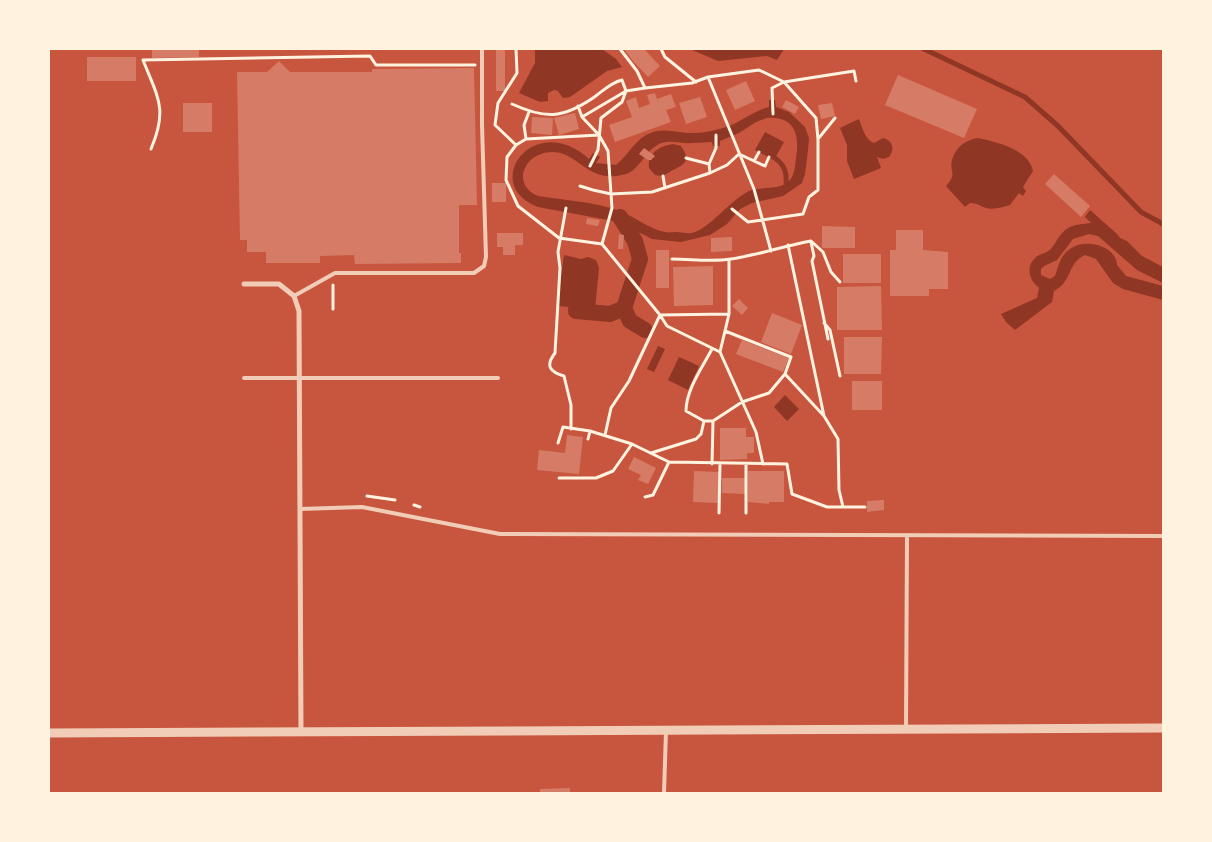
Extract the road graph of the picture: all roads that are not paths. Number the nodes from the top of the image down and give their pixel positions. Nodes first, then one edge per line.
1 (482, 49) edge
2 (244, 284) dead end
3 (294, 296) junction
4 (244, 378) dead end
5 (299, 378) junction
6 (498, 378) dead end
7 (300, 509) junction
8 (906, 535) junction
9 (1163, 536) edge
10 (1163, 728) edge
11 (906, 730) junction
12 (666, 731) junction
13 (300, 732) junction
14 (49, 734) edge
15 (664, 793) edge

1 - 3 lane
2 - 3 street
3 - 5 street
4 - 5 lane
5 - 6 lane
5 - 7 street
7 - 8 lane
7 - 13 street
8 - 9 lane
8 - 11 lane
10 - 11 street
11 - 12 street
12 - 13 street
12 - 15 lane
13 - 14 street

